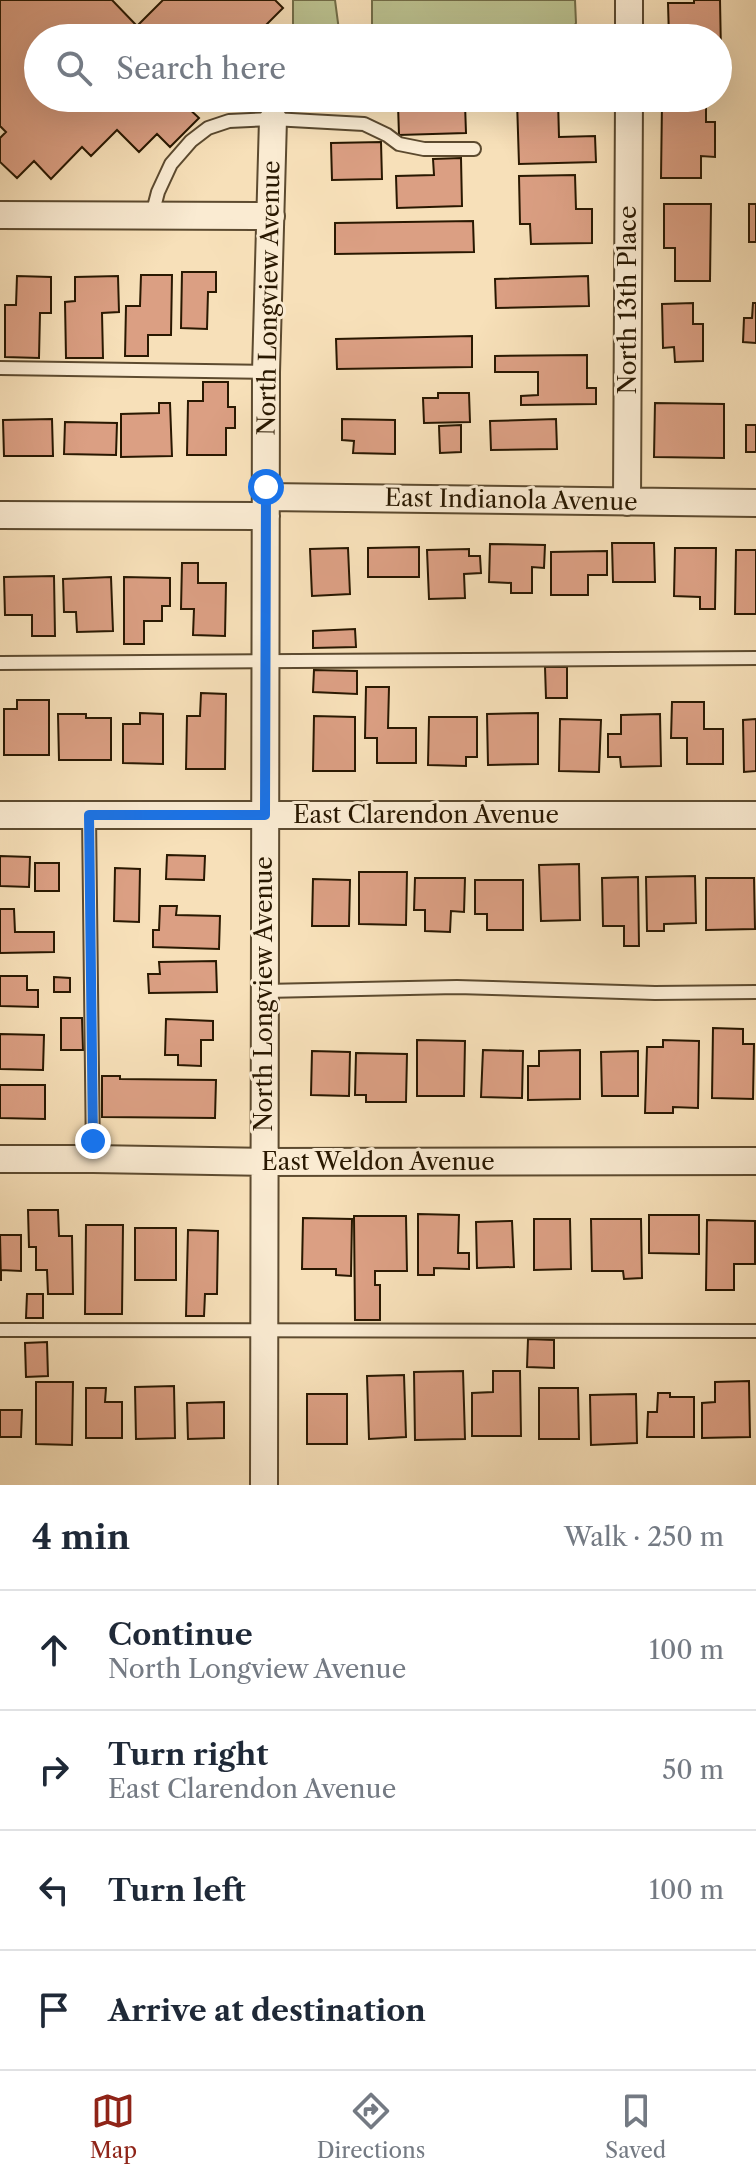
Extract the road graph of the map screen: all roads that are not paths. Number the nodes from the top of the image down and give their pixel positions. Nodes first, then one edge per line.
1 (629, 0) edge
2 (629, 24) edge
3 (629, 112) edge
4 (273, 119) junction
5 (474, 149) dead end
6 (0, 215) edge
7 (152, 215) junction
8 (271, 216) junction
9 (0, 368) edge
10 (266, 372) junction
11 (627, 502) junction
12 (756, 503) edge
13 (266, 506) junction
14 (0, 515) edge
15 (756, 658) edge
16 (265, 662) junction
17 (0, 663) edge
18 (0, 815) edge
19 (89, 815) junction
20 (265, 815) junction
21 (756, 815) edge
22 (264, 991) junction
23 (756, 992) edge
24 (0, 1159) edge
25 (93, 1159) junction
26 (756, 1161) edge
27 (264, 1162) junction
28 (0, 1330) edge
29 (263, 1331) junction
30 (756, 1331) edge
31 (264, 1485) edge

1 - 2 street
3 - 11 street, North 13th Place
4 - 5 lane
4 - 7 lane
4 - 8 street, North Longview Avenue
6 - 7 street
7 - 8 street
8 - 10 street, North Longview Avenue
9 - 10 lane
10 - 13 street, North Longview Avenue
11 - 12 street, East Indianola Avenue
11 - 13 street, East Indianola Avenue
13 - 14 street, East Indianola Avenue
13 - 16 street, North Longview Avenue
15 - 16 lane
16 - 17 lane
16 - 20 street, North Longview Avenue
18 - 19 street, East Clarendon Avenue
19 - 20 street, East Clarendon Avenue
19 - 25 lane
20 - 21 street, East Clarendon Avenue
20 - 22 street, North Longview Avenue
22 - 23 lane
22 - 27 street, North Longview Avenue
24 - 25 street, East Weldon Avenue
25 - 27 street, East Weldon Avenue
26 - 27 street, East Weldon Avenue
27 - 29 street, North Longview Avenue
28 - 29 lane
29 - 30 lane
29 - 31 street, North Longview Avenue

